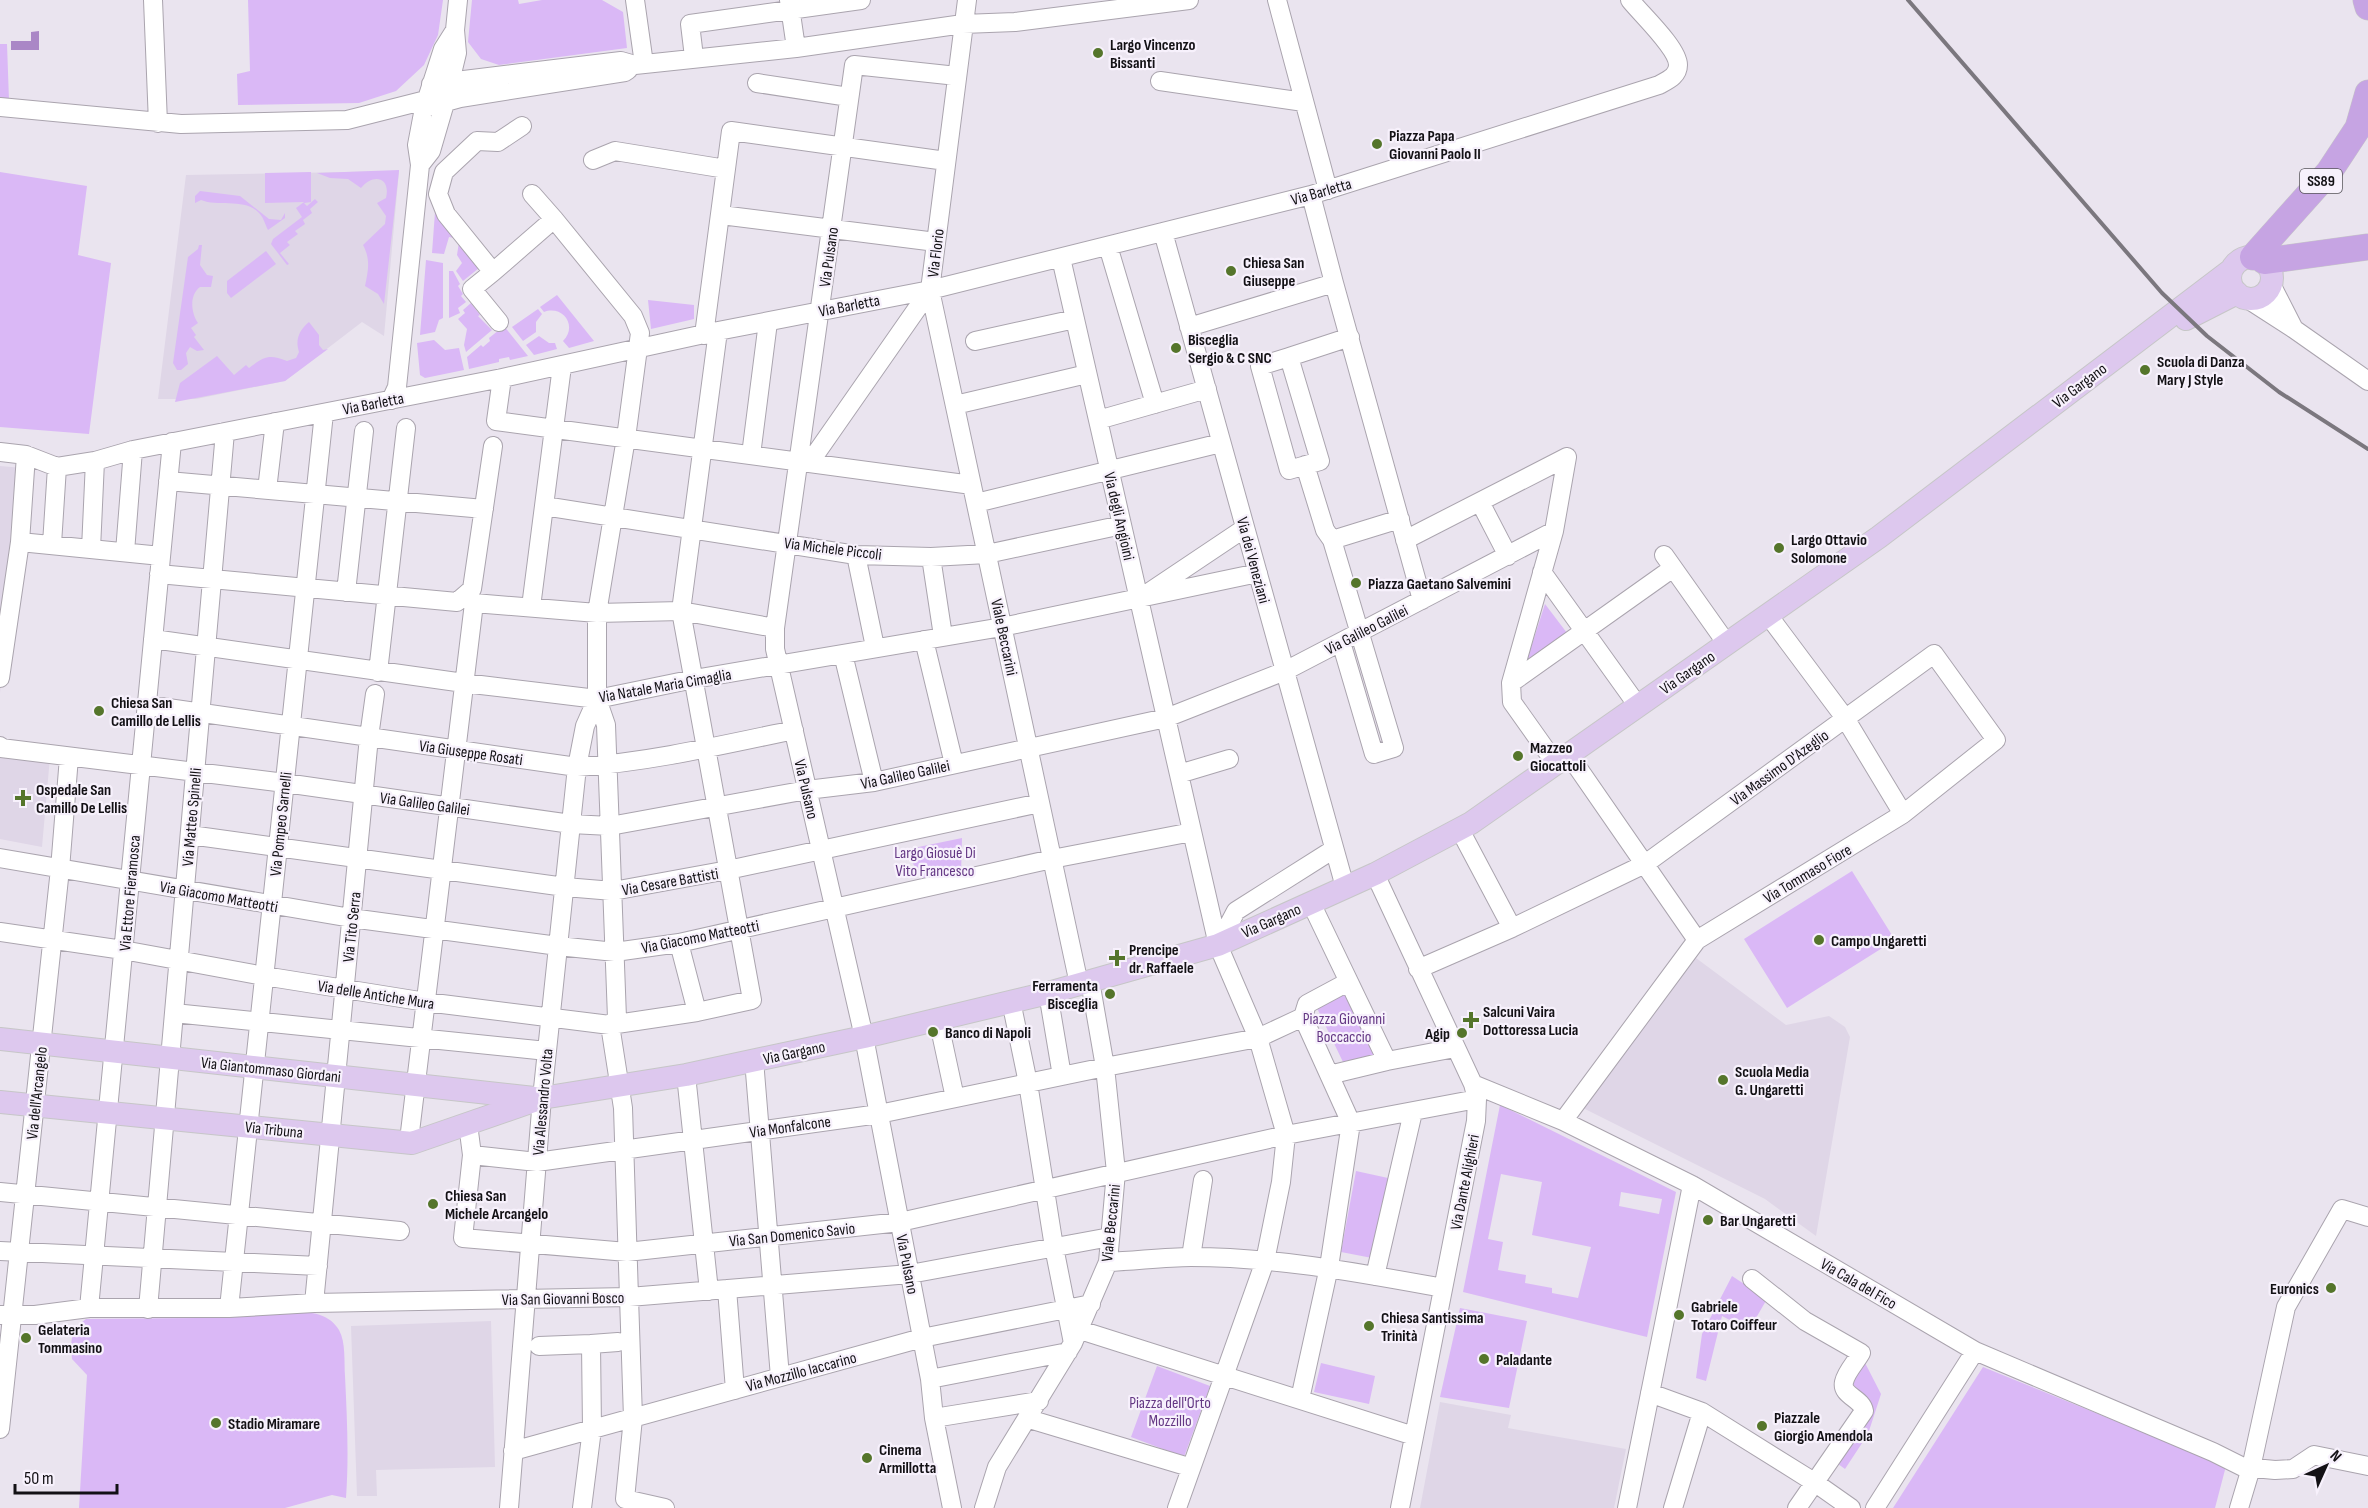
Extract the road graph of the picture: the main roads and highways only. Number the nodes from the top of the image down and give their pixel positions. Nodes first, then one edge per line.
1 (2366, 0) edge
2 (2368, 7) edge
3 (2368, 93) edge
4 (2368, 247) edge
5 (2231, 270) junction
6 (2265, 270) junction
7 (2242, 296) junction
8 (2126, 350) junction
9 (0, 1039) edge
10 (542, 1098) junction
11 (0, 1102) edge

1 - 2 highway
3 - 6 highway, SS89
4 - 6 highway
5 - 6 main road
5 - 7 main road
5 - 8 main road, Via Gargano
6 - 7 main road
7 - 8 main road, Via Gargano
8 - 10 main road, Via Gargano
9 - 10 main road, Via Giantommaso Giordani
10 - 11 main road, Via Tribuna

